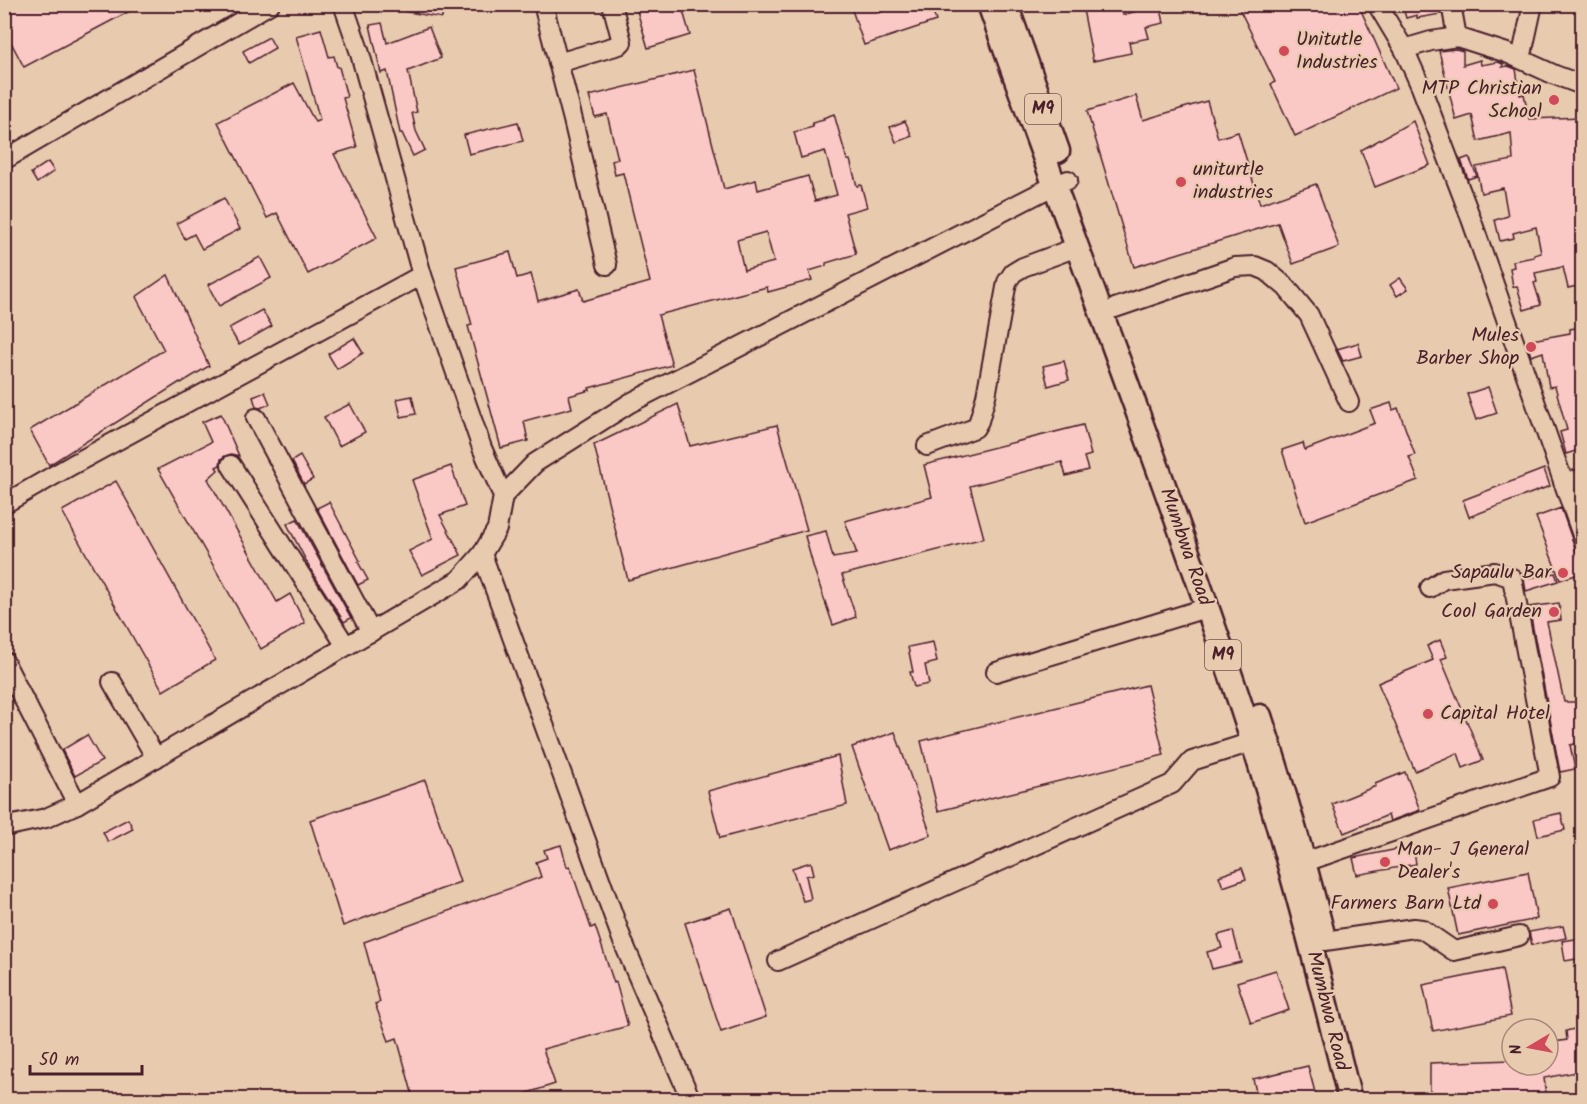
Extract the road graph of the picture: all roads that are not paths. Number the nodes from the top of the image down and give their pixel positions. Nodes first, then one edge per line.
1 (270, 4) edge
2 (343, 4) edge
3 (543, 4) edge
4 (612, 4) edge
5 (989, 4) edge
6 (1006, 4) edge
7 (1377, 4) edge
8 (1452, 4) edge
9 (1533, 4) edge
10 (1457, 37) junction
11 (1404, 49) junction
12 (1521, 59) junction
13 (558, 63) junction
14 (1582, 85) edge
15 (4, 160) edge
16 (1061, 183) junction
17 (1077, 247) junction
18 (607, 265) dead end
19 (422, 275) junction
20 (1115, 308) junction
21 (1349, 402) dead end
22 (256, 418) dead end
23 (927, 446) dead end
24 (231, 465) dead end
25 (1582, 479) edge
26 (1563, 482) junction
27 (503, 496) junction
28 (4, 504) edge
29 (1582, 535) edge
30 (482, 554) junction
31 (1430, 588) dead end
32 (1206, 608) junction
33 (371, 632) junction
34 (346, 646) junction
35 (4, 661) edge
36 (996, 672) dead end
37 (112, 682) dead end
38 (1252, 742) junction
39 (156, 758) junction
40 (77, 804) junction
41 (4, 827) edge
42 (1305, 862) junction
43 (1519, 936) dead end
44 (1325, 941) junction
45 (778, 962) dead end
46 (691, 1100) edge
47 (1350, 1100) edge
48 (1364, 1100) edge

1 - 15 street
2 - 19 street
3 - 13 street
4 - 13 street
5 - 16 main road, Mumbwa Road / M9
6 - 16 main road, Mumbwa Road / M9
7 - 11 street
8 - 10 street
9 - 12 street
10 - 11 street
10 - 12 street
11 - 26 street
12 - 14 street
13 - 18 street
16 - 17 main road, Mumbwa Road / M9
16 - 20 main road, Mumbwa Road / M9
16 - 27 street
17 - 23 street
17 - 32 main road, Mumbwa Road / M9
19 - 27 street
19 - 28 street
20 - 21 street
20 - 42 main road, Mumbwa Road / M9
22 - 33 street
24 - 34 street
25 - 26 street
26 - 29 street
27 - 30 street
30 - 33 street
30 - 46 street
31 - 42 street
32 - 36 street
32 - 38 main road, Mumbwa Road / M9
33 - 34 street
34 - 39 street
35 - 40 street
37 - 39 street
38 - 45 street
38 - 47 main road, Mumbwa Road / M9
39 - 40 street
40 - 41 street
42 - 44 main road, Mumbwa Road / M9
43 - 44 street
44 - 48 main road, Mumbwa Road / M9

